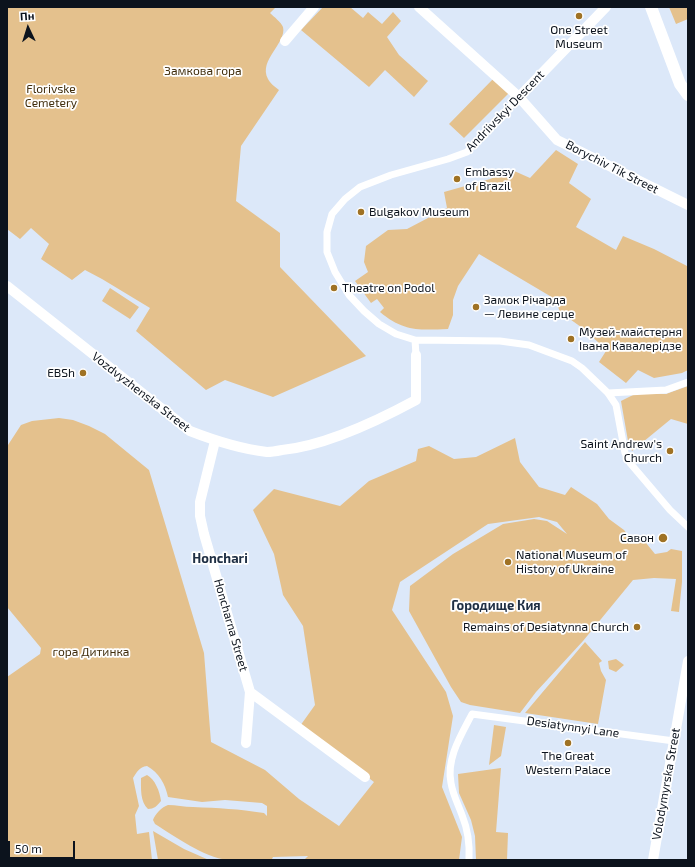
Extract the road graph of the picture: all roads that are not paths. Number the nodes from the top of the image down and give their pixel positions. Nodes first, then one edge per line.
1 (314, 7) edge
2 (419, 7) edge
3 (606, 7) edge
4 (652, 7) edge
5 (285, 41) dead end
6 (688, 95) edge
7 (519, 96) junction
8 (688, 205) edge
9 (9, 290) edge
10 (415, 340) junction
11 (416, 355) joint
12 (688, 382) edge
13 (608, 393) junction
14 (216, 441) junction
15 (688, 527) edge
16 (688, 661) edge
17 (250, 692) junction
18 (674, 740) junction
19 (246, 742) dead end
20 (365, 777) dead end
21 (469, 860) edge
22 (653, 860) edge

1 - 5 street
2 - 7 street, Borychiv Tik Street
3 - 7 street, Andriivskyi Descent
4 - 6 street
7 - 8 street, Borychiv Tik Street
7 - 10 street, Andriivskyi Descent
9 - 14 street, Vozdvyzhenska Street
10 - 11 street, Vozdvyzhenska Street
10 - 13 street, Andriivskyi Descent
11 - 14 street, Vozdvyzhenska Street
12 - 13 street
13 - 15 street, Andriivskyi Descent
14 - 17 street, Honcharna Street
16 - 18 street, Volodymyrska Street
17 - 19 street, Honcharna Street
17 - 20 street
18 - 21 street, Desiatynnyi Lane
18 - 22 street, Volodymyrska Street

